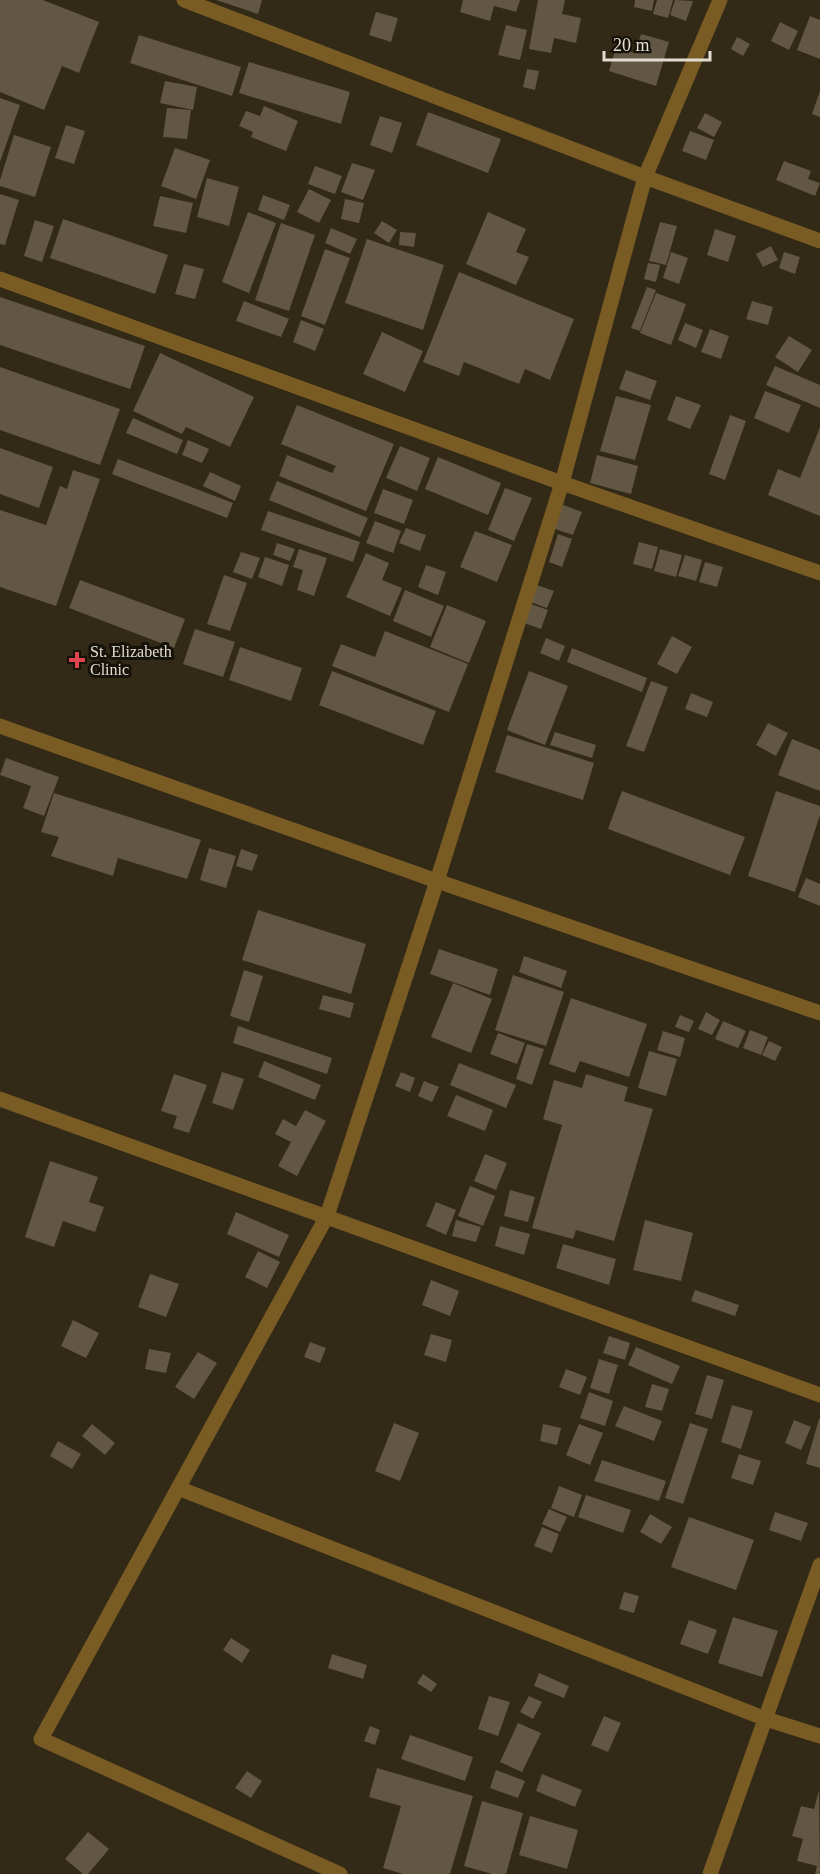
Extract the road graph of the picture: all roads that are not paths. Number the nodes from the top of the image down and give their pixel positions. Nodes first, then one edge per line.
1 (184, 0) edge
2 (720, 0) edge
3 (645, 177) junction
4 (820, 241) edge
5 (0, 279) edge
6 (562, 483) junction
7 (820, 573) edge
8 (0, 726) edge
9 (437, 881) junction
10 (820, 1013) edge
11 (0, 1099) edge
12 (327, 1216) junction
13 (820, 1395) edge
14 (178, 1488) junction
15 (820, 1565) edge
16 (766, 1719) junction
17 (820, 1736) edge
18 (340, 1874) edge
19 (710, 1874) edge

1 - 3 street
2 - 3 street
3 - 4 street
3 - 6 street
5 - 6 street
6 - 7 street
6 - 9 street
8 - 9 street
9 - 10 street
9 - 12 street
11 - 12 street
12 - 13 street
12 - 14 street
14 - 16 street
14 - 18 street
15 - 16 street
16 - 17 street
16 - 19 street

